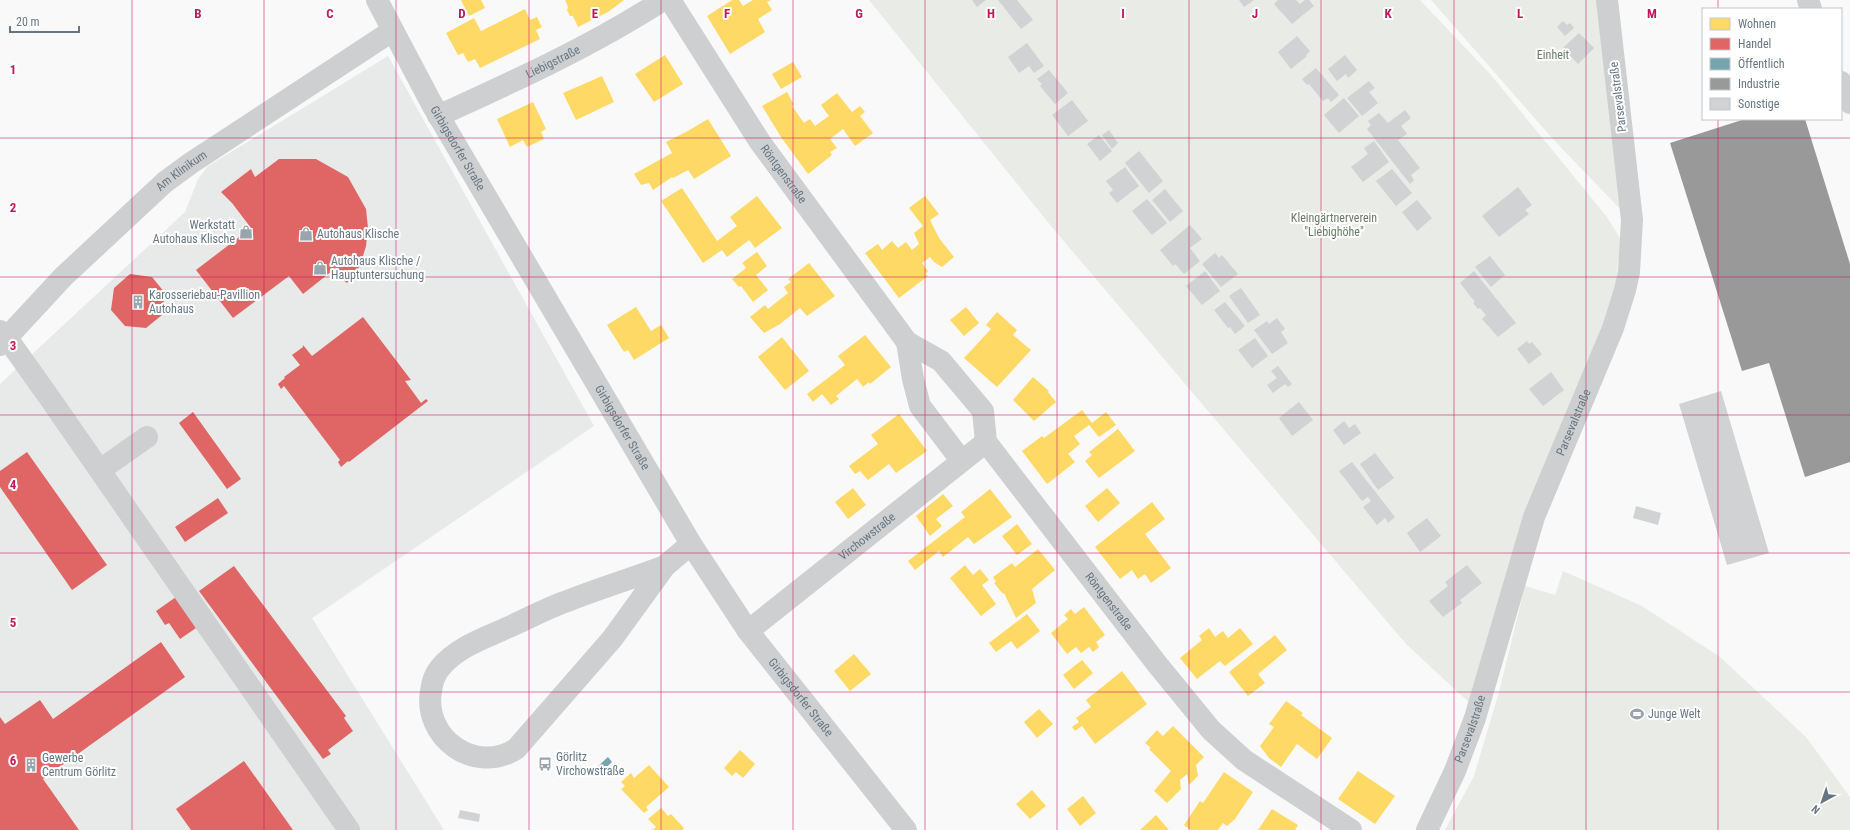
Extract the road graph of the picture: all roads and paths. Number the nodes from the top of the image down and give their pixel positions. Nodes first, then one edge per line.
1 (378, 0) edge
2 (663, 0) edge
3 (670, 0) edge
4 (1607, 0) edge
5 (392, 31) junction
6 (1842, 84) edge
7 (1850, 103) edge
8 (438, 116) junction
9 (2, 338) edge
10 (907, 342) junction
11 (147, 437) dead end
12 (986, 442) junction
13 (961, 460) junction
14 (100, 470) junction
15 (691, 544) junction
16 (665, 566) junction
17 (748, 630) junction
18 (349, 830) edge
19 (906, 830) edge
20 (1351, 830) edge
21 (1427, 830) edge

1 - 5 street, Girbigsdorfer Straße
2 - 8 street, Liebigstraße
3 - 10 street, Röntgenstraße
4 - 21 street, Parsevalstraße
5 - 8 street, Girbigsdorfer Straße
5 - 9 street, Am Klinikum
6 - 7 street
8 - 15 street, Girbigsdorfer Straße
9 - 14 street
10 - 12 street, Röntgenstraße
10 - 13 street, Röntgenstraße
11 - 14 street
12 - 13 street, Virchowstraße
12 - 20 street, Röntgenstraße
13 - 17 street, Virchowstraße
14 - 18 street
15 - 16 street
15 - 17 street, Girbigsdorfer Straße
16 - 16 street
17 - 19 street, Girbigsdorfer Straße

